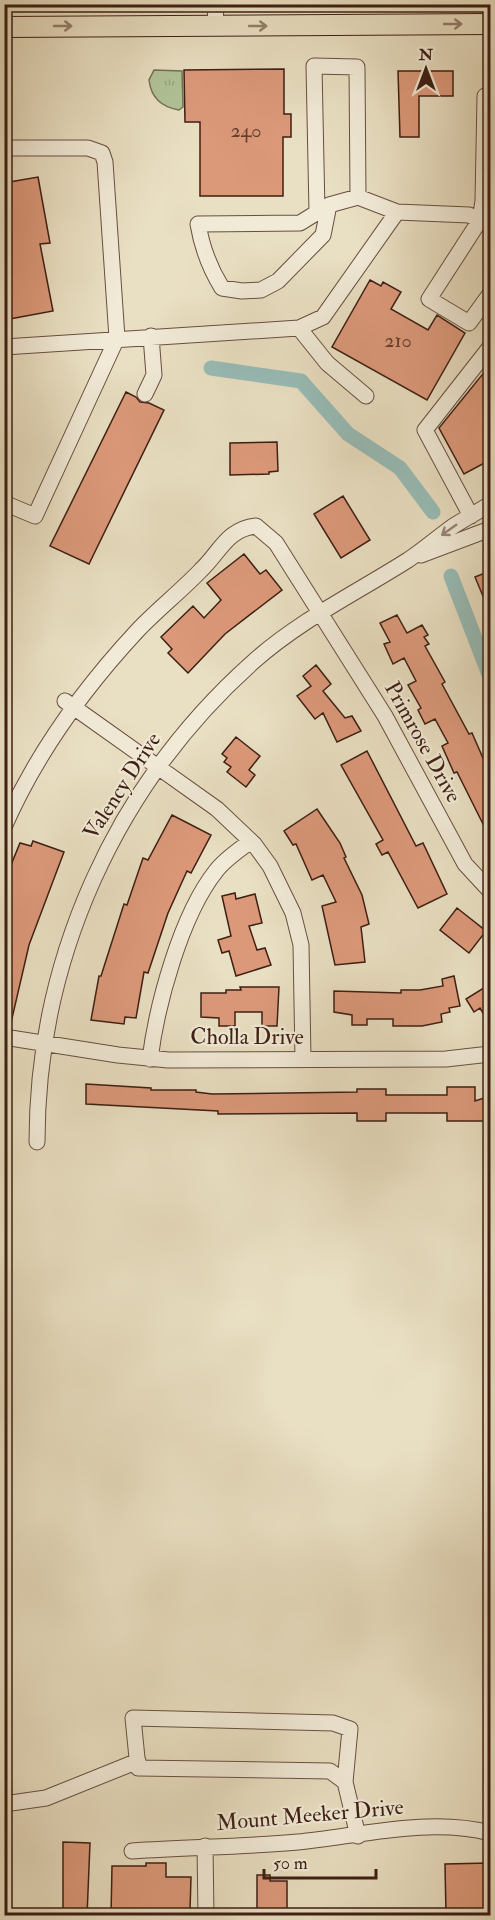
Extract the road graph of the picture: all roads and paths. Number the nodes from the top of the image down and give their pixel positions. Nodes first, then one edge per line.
1 (216, 4) edge
2 (490, 24) edge
3 (215, 26) junction
4 (4, 27) edge
5 (485, 96) dead end
6 (4, 148) edge
7 (358, 197) junction
8 (323, 208) junction
9 (397, 212) junction
10 (485, 222) edge
11 (490, 294) edge
12 (299, 328) junction
13 (151, 336) junction
14 (117, 338) junction
15 (4, 347) edge
16 (490, 347) edge
17 (145, 394) dead end
18 (366, 396) dead end
19 (4, 503) edge
20 (490, 504) edge
21 (471, 516) junction
22 (490, 529) edge
23 (410, 559) junction
24 (320, 611) junction
25 (69, 704) junction
26 (157, 768) junction
27 (4, 827) edge
28 (251, 841) junction
29 (490, 891) edge
30 (4, 1037) edge
31 (44, 1044) junction
32 (490, 1054) edge
33 (150, 1059) junction
34 (303, 1059) junction
35 (37, 1142) dead end
36 (138, 1761) junction
37 (345, 1782) junction
38 (4, 1804) edge
39 (490, 1833) edge
40 (358, 1836) junction
41 (205, 1846) junction
42 (132, 1851) dead end
43 (206, 1916) edge

1 - 3 street
3 -> 2 main road
4 -> 3 main road
5 - 10 street
6 - 14 street
7 - 8 street
7 - 8 street
7 - 9 street
8 - 8 street
9 - 10 street
9 - 12 street
10 - 11 street
12 - 13 street
12 - 18 street
13 - 14 street
13 - 17 street
14 - 15 street
14 - 19 street
16 - 21 street
20 - 21 street, Valency Drive
21 -> 23 street, Valency Drive
22 - 23 street, Valency Drive
23 - 24 street, Valency Drive
24 - 25 street, Primrose Drive
24 - 26 street, Valency Drive
24 - 29 street, Primrose Drive
25 - 26 street
25 - 27 street
26 - 28 street
26 - 31 street, Valency Drive
28 - 33 street
28 - 34 street
30 - 31 street, Cholla Drive
31 - 33 street, Cholla Drive
31 - 35 street, Valency Drive
32 - 34 street, Cholla Drive
33 - 34 street, Cholla Drive
36 - 37 street
36 - 37 street
36 - 38 street
37 - 40 street
39 - 40 street, Mount Meeker Drive
40 - 41 street, Mount Meeker Drive
41 - 42 street, Mount Meeker Drive
41 - 43 street

